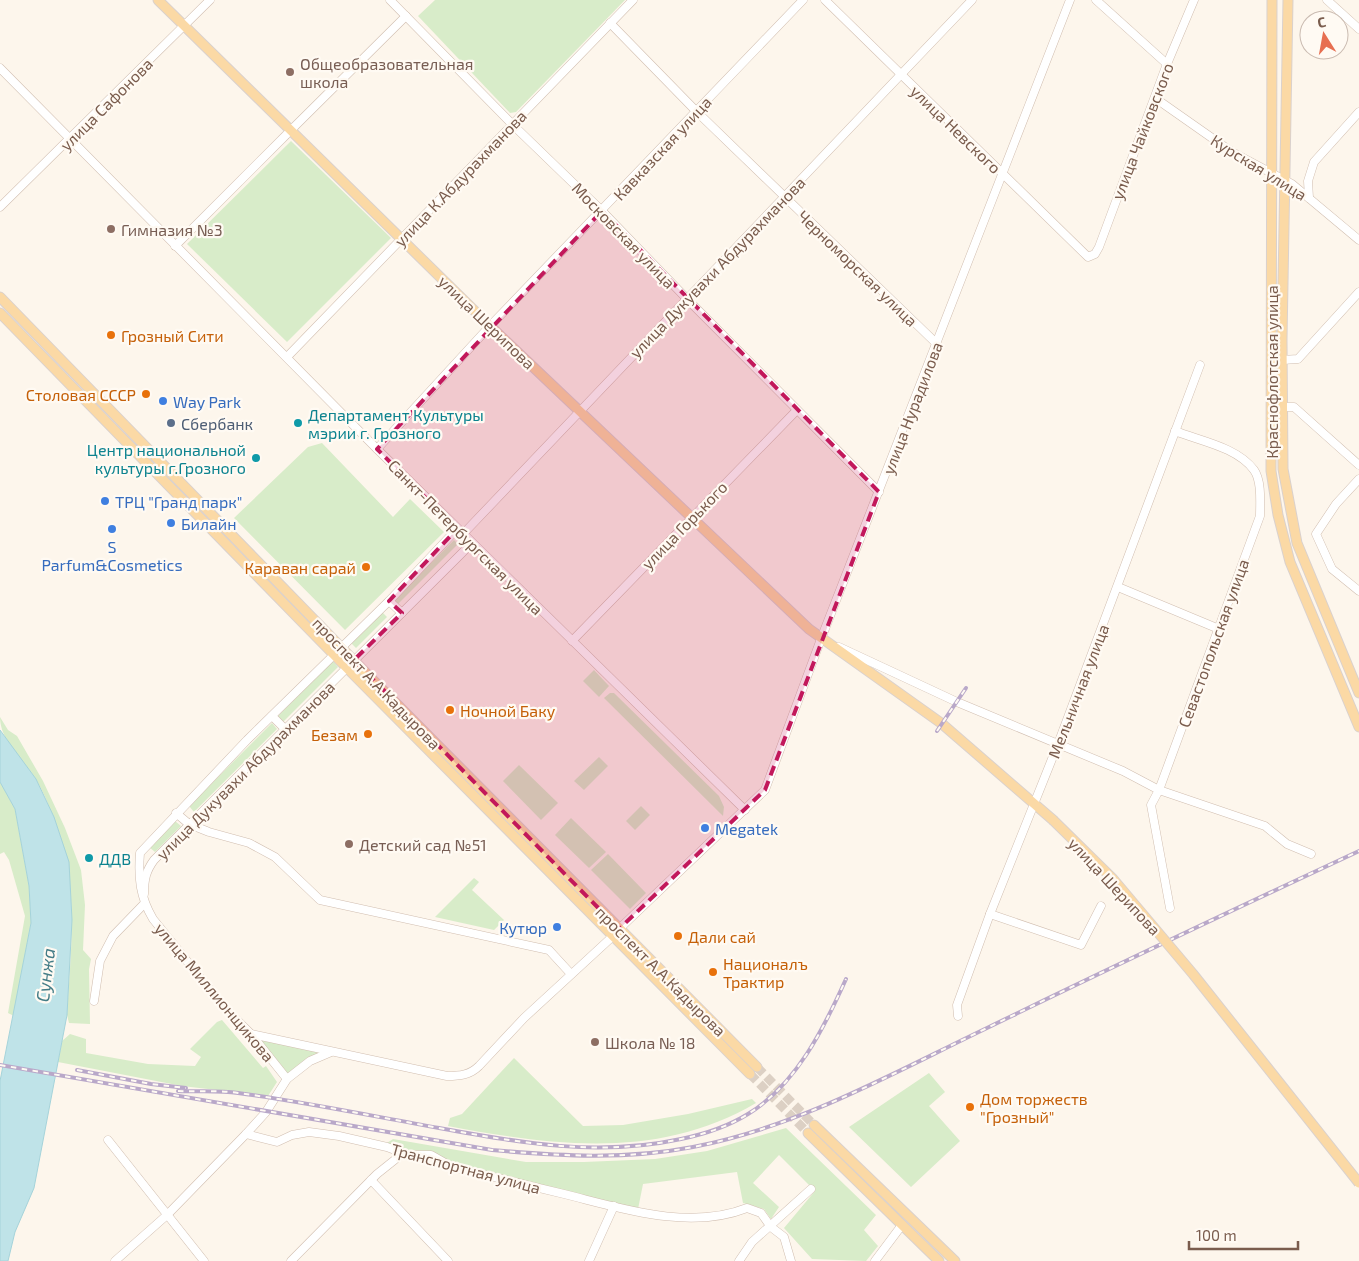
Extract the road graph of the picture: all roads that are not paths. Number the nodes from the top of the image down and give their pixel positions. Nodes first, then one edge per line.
1 (158, 0) edge
2 (210, 0) edge
3 (390, 0) edge
4 (633, 0) edge
5 (803, 0) edge
6 (825, 0) edge
7 (972, 0) edge
8 (1070, 0) edge
9 (1096, 0) edge
10 (1194, 0) edge
11 (1272, 0) edge
12 (1288, 0) edge
13 (1327, 0) edge
14 (406, 16) junction
15 (610, 23) junction
16 (184, 26) junction
17 (1359, 29) edge
18 (1167, 64) junction
19 (0, 68) edge
20 (901, 76) junction
21 (1155, 98) junction
22 (696, 111) junction
23 (1359, 112) edge
24 (513, 125) junction
25 (288, 133) junction
26 (71, 139) junction
27 (1271, 172) junction
28 (1003, 174) junction
29 (1284, 179) junction
30 (784, 197) junction
31 (1309, 198) junction
32 (0, 207) edge
33 (602, 211) junction
34 (400, 238) junction
35 (1359, 240) edge
36 (176, 246) junction
37 (1088, 258) joint
38 (1359, 292) edge
39 (0, 297) edge
40 (686, 299) junction
41 (0, 314) edge
42 (490, 326) junction
43 (936, 344) junction
44 (287, 357) junction
45 (1282, 360) junction
46 (1200, 365) dead end
47 (1282, 407) junction
48 (581, 410) junction
49 (797, 410) junction
50 (1175, 431) junction
51 (377, 449) junction
52 (1359, 465) edge
53 (1359, 479) edge
54 (879, 492) junction
55 (691, 518) junction
56 (460, 531) junction
57 (472, 543) junction
58 (1118, 587) junction
59 (1359, 591) edge
60 (388, 601) junction
61 (402, 613) junction
62 (1219, 629) junction
63 (821, 639) junction
64 (572, 641) junction
65 (341, 647) junction
66 (334, 654) junction
67 (354, 660) junction
68 (347, 668) junction
69 (1359, 693) edge
70 (272, 716) junction
71 (1359, 728) edge
72 (286, 730) junction
73 (1058, 744) junction
74 (1159, 790) junction
75 (1034, 801) junction
76 (745, 810) junction
77 (176, 813) junction
78 (188, 824) junction
79 (144, 846) junction
80 (1311, 854) dead end
81 (154, 860) junction
82 (144, 904) junction
83 (1101, 906) dead end
84 (1170, 908) dead end
85 (990, 914) junction
86 (619, 929) junction
87 (612, 936) junction
88 (571, 974) junction
89 (94, 1001) dead end
90 (958, 1016) dead end
91 (251, 1034) junction
92 (331, 1052) junction
93 (757, 1067) tunnel mouth
94 (750, 1074) tunnel mouth
95 (288, 1079) junction
96 (246, 1134) junction
97 (108, 1140) dead end
98 (402, 1154) junction
99 (372, 1180) junction
100 (1359, 1183) edge
101 (811, 1189) dead end
102 (614, 1206) junction
103 (167, 1215) junction
104 (902, 1225) junction
105 (771, 1227) junction
106 (115, 1261) edge
107 (204, 1261) edge
108 (291, 1261) edge
109 (448, 1261) edge
110 (588, 1261) edge
111 (739, 1261) edge
112 (791, 1261) edge
113 (875, 1261) edge
114 (939, 1261) edge
115 (955, 1261) edge

1 - 16 main road, улица Шерипова
2 - 16 street, улица Сафонова
3 - 14 street, Московская улица
4 - 15 street, улица К.Абдурахманова
5 - 22 street, Кавказская улица
6 - 20 street, улица Невского
7 - 20 street, улица Дукувахи Абдурахманова
8 - 28 street, улица Нурадилова
9 - 18 street
10 - 18 street, улица Чайковского
11 - 27 main road, Краснофлотская улица
12 - 29 main road, Краснофлотская улица
13 - 17 street
14 - 24 street, Московская улица
14 - 25 street
15 - 22 street, Черноморская улица
15 - 24 street, улица К.Абдурахманова
16 - 25 main road, улица Шерипова
16 - 26 street, улица Сафонова
18 - 21 street, улица Чайковского
19 - 26 street, Санкт-Петербургская улица
20 - 28 street, улица Невского
20 - 30 street, улица Дукувахи Абдурахманова
21 - 27 street, Курская улица
21 - 37 street, улица Чайковского
22 - 30 street, Черноморская улица
22 - 33 street, Кавказская улица
23 - 31 street
24 - 33 street, Московская улица
24 - 34 street, улица К.Абдурахманова
25 - 34 main road, улица Шерипова
25 - 36 street
26 - 32 street, улица Сафонова
26 - 36 street, Санкт-Петербургская улица
27 - 29 street, Курская улица
27 - 71 main road, Краснофлотская улица
28 - 37 street, улица Невского
28 - 43 street, улица Нурадилова
29 - 31 street, Курская улица
29 - 45 main road, Краснофлотская улица
30 - 40 street, улица Дукувахи Абдурахманова
30 - 43 street, Черноморская улица
31 - 35 street, Курская улица
33 - 40 street, Московская улица
33 - 42 street, Кавказская улица
34 - 42 main road, улица Шерипова
34 - 44 street, улица К.Абдурахманова
36 - 44 street, Санкт-Петербургская улица
38 - 45 street
39 - 65 main road, проспект А.А.Кадырова
40 - 48 street, улица Дукувахи Абдурахманова
40 - 49 street, Московская улица
41 - 66 main road, проспект А.А.Кадырова
42 - 48 main road, улица Шерипова
42 - 51 street, Кавказская улица
43 - 54 street, улица Нурадилова
44 - 51 street, Санкт-Петербургская улица
45 - 47 main road, Краснофлотская улица
46 - 50 street, Мельничная улица
47 - 52 street
47 - 69 main road, Краснофлотская улица
48 - 55 main road, улица Шерипова
48 - 56 street, улица Дукувахи Абдурахманова
49 - 54 street, Московская улица
49 - 55 street, улица Горького
50 - 58 street, Мельничная улица
50 - 62 street, Севастопольская улица
51 - 56 street, Санкт-Петербургская улица
53 - 59 street
54 - 63 street, улица Нурадилова
55 - 63 main road, улица Шерипова
55 - 64 street, улица Горького
56 - 57 street, Санкт-Петербургская улица
56 - 60 street, улица Дукувахи Абдурахманова
57 - 61 street, улица Дукувахи Абдурахманова
57 - 64 street, Санкт-Петербургская улица
58 - 62 street
58 - 73 street, Мельничная улица
60 - 61 street
60 - 65 street, улица Дукувахи Абдурахманова
61 - 67 street, улица Дукувахи Абдурахманова
62 - 74 street, Севастопольская улица
63 - 73 street, улица Шерипова
63 - 75 main road, улица Шерипова
63 - 76 street, улица Нурадилова
64 - 76 street, Санкт-Петербургская улица
65 - 66 street, улица Дукувахи Абдурахманова
65 - 67 main road, проспект А.А.Кадырова
66 - 68 main road, проспект А.А.Кадырова
66 - 70 street, улица Дукувахи Абдурахманова
67 - 68 street, улица Дукувахи Абдурахманова
67 - 86 main road, проспект А.А.Кадырова
68 - 72 street, улица Дукувахи Абдурахманова
68 - 87 main road, проспект А.А.Кадырова
70 - 72 street
70 - 77 street, улица Дукувахи Абдурахманова
72 - 78 street, улица Дукувахи Абдурахманова
73 - 74 street, улица Шерипова
73 - 75 street, Мельничная улица
74 - 80 street
74 - 84 street, улица Шерипова
75 - 85 street, Мельничная улица
75 - 100 main road, улица Шерипова, bridge
76 - 86 street, улица Нурадилова
77 - 78 street
77 - 79 street, улица Дукувахи Абдурахманова
78 - 81 street, улица Дукувахи Абдурахманова
78 - 88 street
79 - 81 street
79 - 82 street, улица Дукувахи Абдурахманова
81 - 82 street, улица Дукувахи Абдурахманова
82 - 89 street
82 - 91 street, улица Миллионщикова
83 - 85 street
85 - 90 street, Мельничная улица
86 - 93 main road, проспект А.А.Кадырова
87 - 88 street
87 - 94 main road, проспект А.А.Кадырова
88 - 92 street
91 - 92 street
91 - 95 street, улица Миллионщикова
92 - 95 street
95 - 96 street
96 - 98 street, Транспортная улица
96 - 103 street
97 - 103 street
98 - 99 street
98 - 102 street, Транспортная улица
99 - 108 street
99 - 109 street
101 - 105 street
102 - 105 street, Транспортная улица
102 - 110 street
103 - 106 street
103 - 107 street
104 - 113 street
104 - 114 main road
104 - 115 main road
105 - 111 street
105 - 112 street

